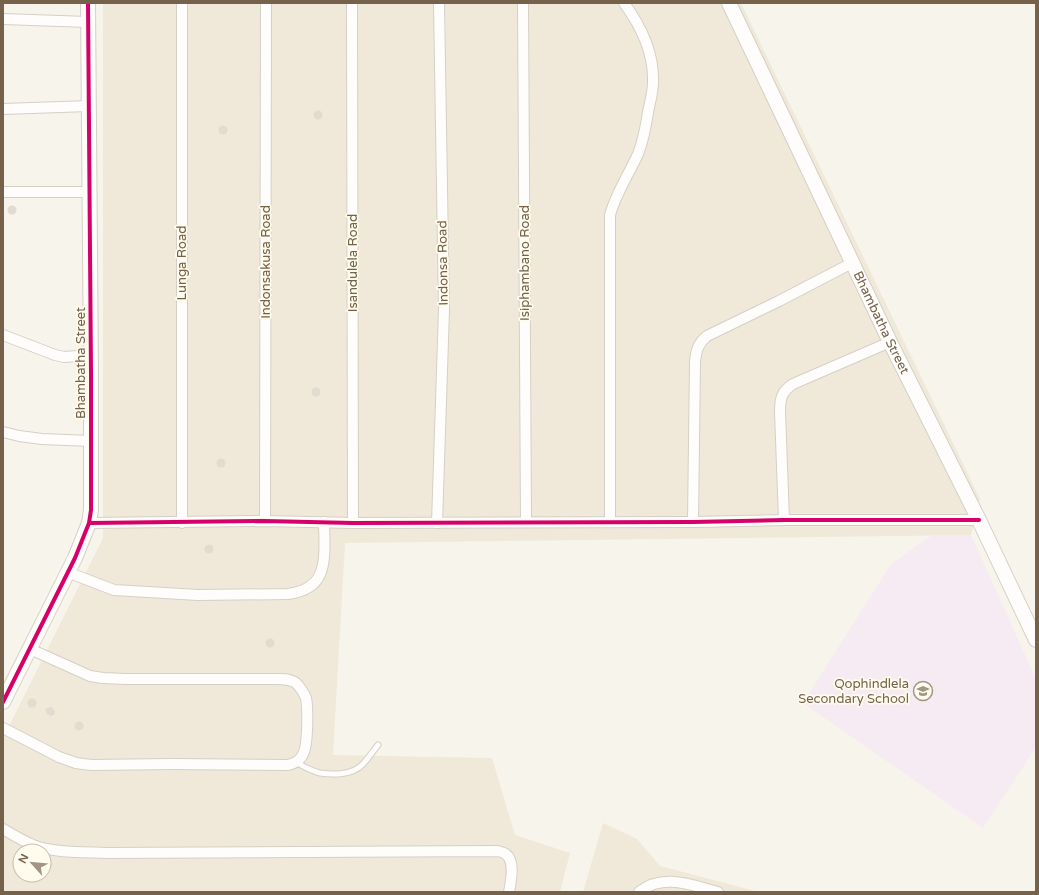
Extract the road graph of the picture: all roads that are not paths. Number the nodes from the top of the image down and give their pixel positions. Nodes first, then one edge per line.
1 (88, 3) edge
2 (182, 3) edge
3 (266, 3) edge
4 (352, 3) edge
5 (439, 3) edge
6 (523, 3) edge
7 (624, 3) edge
8 (729, 3) edge
9 (3, 19) edge
10 (88, 22) junction
11 (89, 106) junction
12 (3, 109) edge
13 (3, 192) edge
14 (90, 192) junction
15 (852, 263) junction
16 (3, 335) edge
17 (890, 342) junction
18 (91, 355) junction
19 (3, 432) edge
20 (91, 441) junction
21 (784, 520) junction
22 (979, 520) junction
23 (265, 521) junction
24 (182, 522) junction
25 (324, 522) junction
26 (526, 522) junction
27 (610, 522) junction
28 (693, 522) junction
29 (89, 523) junction
30 (353, 523) junction
31 (438, 523) junction
32 (67, 572) junction
33 (1036, 640) edge
34 (30, 649) junction
35 (3, 702) edge
36 (3, 728) edge
37 (378, 745) dead end
38 (296, 762) junction
39 (3, 829) edge
40 (509, 892) edge
41 (639, 892) edge
42 (718, 892) edge

1 - 10 street, Bhambatha Street
2 - 24 street, Lunga Road
3 - 23 street, Indonsakusa Road
4 - 30 street, Isandulela Road
5 - 31 street, Indonsa Road
6 - 26 street, Isiphambano Road
7 - 27 street
8 - 15 street, Bhambatha Street
9 - 10 street
10 - 11 street, Bhambatha Street
11 - 12 street
11 - 14 street, Bhambatha Street
13 - 14 street
14 - 18 street, Bhambatha Street
15 - 17 street, Bhambatha Street
15 - 28 street
16 - 18 street
17 - 21 street
17 - 22 street, Bhambatha Street
18 - 20 street, Bhambatha Street
19 - 20 street
20 - 29 street, Bhambatha Street
21 - 22 street
21 - 28 street
22 - 33 street, Bhambatha Street
23 - 24 street
23 - 25 street
24 - 29 street
25 - 30 street
25 - 32 street
26 - 27 street
26 - 31 street
27 - 28 street
29 - 32 street, Bhambatha Street
30 - 31 street
32 - 34 street, Bhambatha Street
34 - 35 street, Bhambatha Street
34 - 38 street
36 - 38 street
37 - 38 lane
39 - 40 street
41 - 42 street

